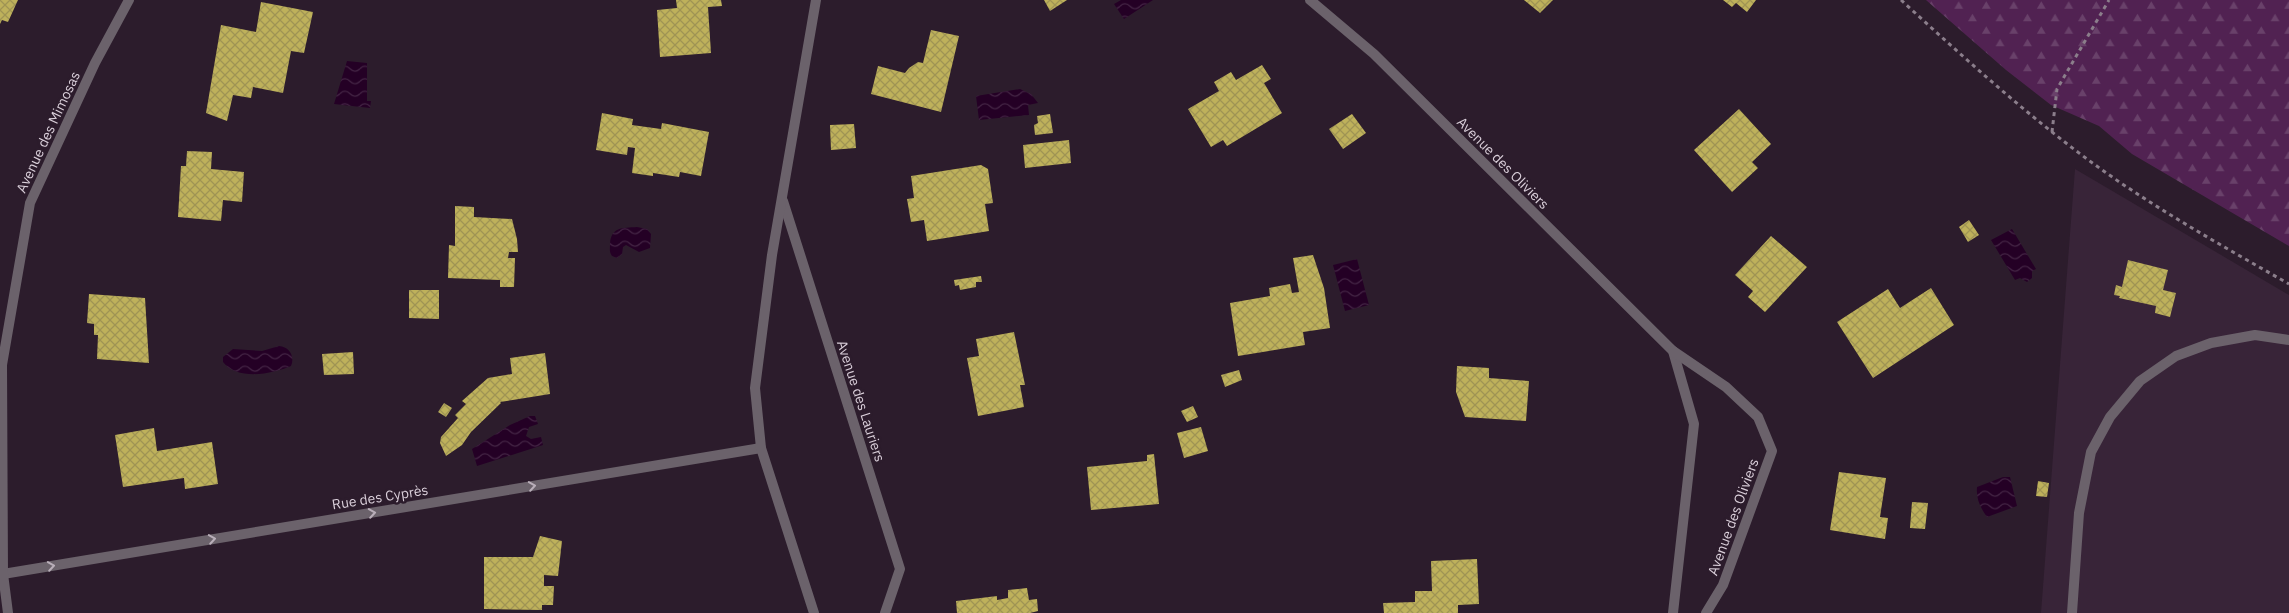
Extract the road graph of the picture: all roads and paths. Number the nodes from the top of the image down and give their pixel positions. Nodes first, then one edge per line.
1 (129, 0) edge
2 (816, 0) edge
3 (1310, 0) edge
4 (1901, 0) edge
5 (2109, 0) edge
6 (2052, 132) junction
7 (782, 198) junction
8 (2289, 284) edge
9 (2289, 340) edge
10 (1673, 351) junction
11 (760, 448) junction
12 (3, 574) junction
13 (8, 613) edge
14 (814, 613) edge
15 (885, 613) edge
16 (1673, 613) edge
17 (1706, 613) edge
18 (2072, 613) edge

1 - 12 street, Avenue des Mimosas
2 - 7 street, Avenue des Lauriers
3 - 10 street, Avenue des Oliviers
4 - 6 path
5 - 6 path
6 - 8 path
7 - 11 street, Avenue des Lauriers
7 - 15 street, Avenue des Lauriers
9 - 18 street
10 - 16 street, Avenue des Oliviers
10 - 17 street, Avenue des Oliviers
12 -> 11 street, Rue des Cyprès
11 - 14 street, Avenue des Lauriers
12 - 13 street, Avenue des Mimosas

